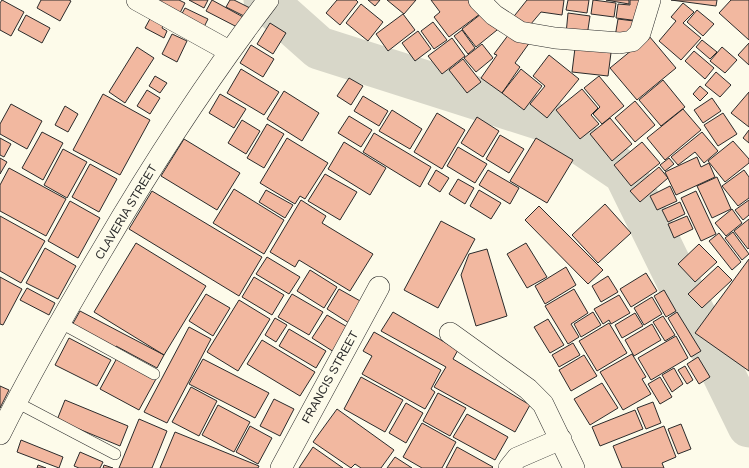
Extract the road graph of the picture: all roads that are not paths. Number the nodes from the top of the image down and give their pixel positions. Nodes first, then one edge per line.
1 (137, 0) edge
2 (268, 0) edge
3 (479, 0) edge
4 (650, 0) edge
5 (229, 51) junction
6 (379, 287) dead end
7 (59, 322) junction
8 (450, 333) dead end
9 (154, 374) dead end
10 (16, 402) junction
11 (0, 434) edge
12 (561, 439) junction
13 (115, 454) dead end
14 (281, 468) edge
15 (509, 468) edge
16 (574, 468) edge

1 - 5 street
2 - 5 street, CLAVERIA STREET
3 - 4 street
5 - 7 street, CLAVERIA STREET
6 - 14 street, FRANCIS STREET
7 - 9 lane
7 - 10 street, CLAVERIA STREET
8 - 12 street
10 - 11 street, CLAVERIA STREET
10 - 13 lane
12 - 15 street
12 - 16 street

